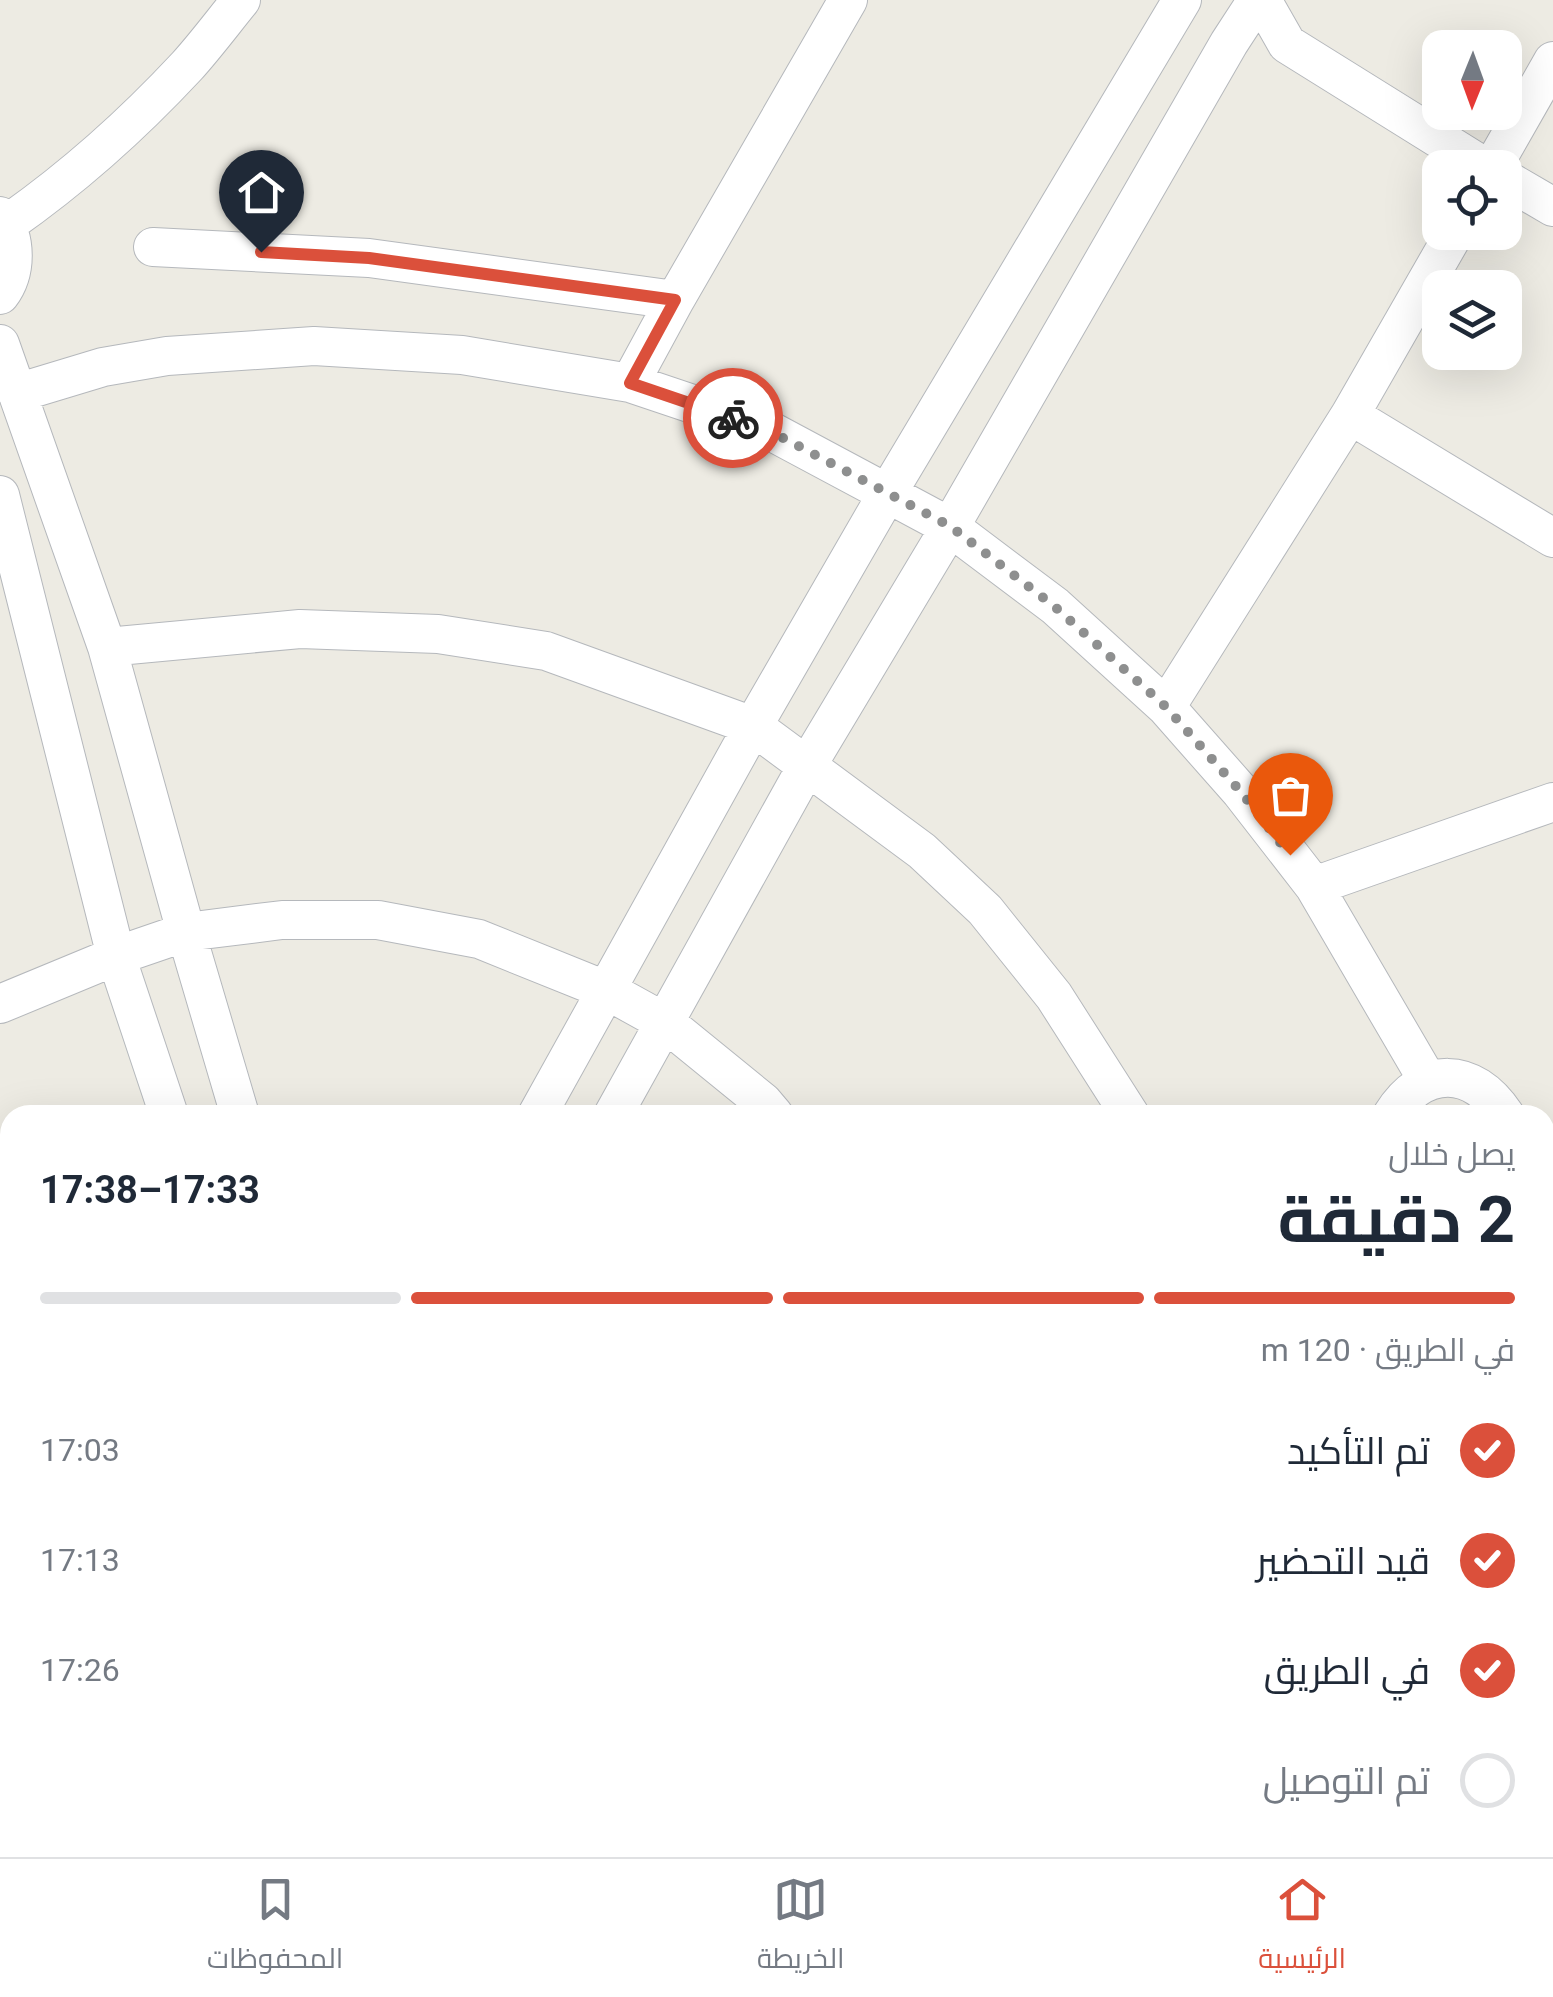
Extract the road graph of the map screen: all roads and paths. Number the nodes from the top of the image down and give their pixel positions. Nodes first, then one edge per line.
1 (241, 0) edge
2 (848, 0) edge
3 (1259, 0) edge
4 (1172, 3) edge
5 (1229, 43) junction
6 (1287, 44) junction
7 (1553, 61) edge
8 (1460, 150) edge
9 (1500, 150) edge
10 (1522, 189) edge
11 (1553, 208) edge
12 (3, 220) edge
13 (153, 247) dead end
14 (1445, 250) edge
15 (0, 295) edge
16 (675, 300) junction
17 (0, 344) edge
18 (630, 383) junction
19 (18, 393) junction
20 (1350, 415) junction
21 (888, 494) junction
22 (0, 495) edge
23 (950, 526) junction
24 (1553, 538) edge
25 (107, 647) junction
26 (1166, 707) junction
27 (753, 726) junction
28 (808, 764) junction
29 (1553, 802) edge
30 (1314, 886) junction
31 (186, 932) junction
32 (116, 956) junction
33 (608, 990) junction
34 (0, 1004) edge
35 (666, 1023) junction
36 (1428, 1081) junction
37 (166, 1105) edge
38 (237, 1105) edge
39 (543, 1105) edge
40 (619, 1105) edge
41 (766, 1105) edge
42 (1124, 1105) edge
43 (1398, 1105) edge
44 (1498, 1105) edge

1 - 12 street
2 - 16 street
3 - 5 street
3 - 6 street
4 - 5 street
4 - 21 street
5 - 6 street
5 - 23 street
6 - 8 street
7 - 9 street
10 - 11 street
12 - 15 street
13 - 16 street
14 - 20 street
16 - 18 street
17 - 19 street
18 - 19 street
18 - 21 street
19 - 25 street
20 - 24 street
20 - 26 street
21 - 23 street
21 - 27 street
22 - 32 street
23 - 26 street
23 - 28 street
25 - 27 street
25 - 31 street
26 - 30 street
27 - 28 street
27 - 33 street
28 - 35 street
28 - 42 street
29 - 30 street
30 - 36 street
31 - 32 street
31 - 33 street
31 - 38 street
32 - 34 street
32 - 37 street
33 - 35 street
33 - 39 street
35 - 40 street
35 - 41 street
36 - 43 street
36 - 44 street

